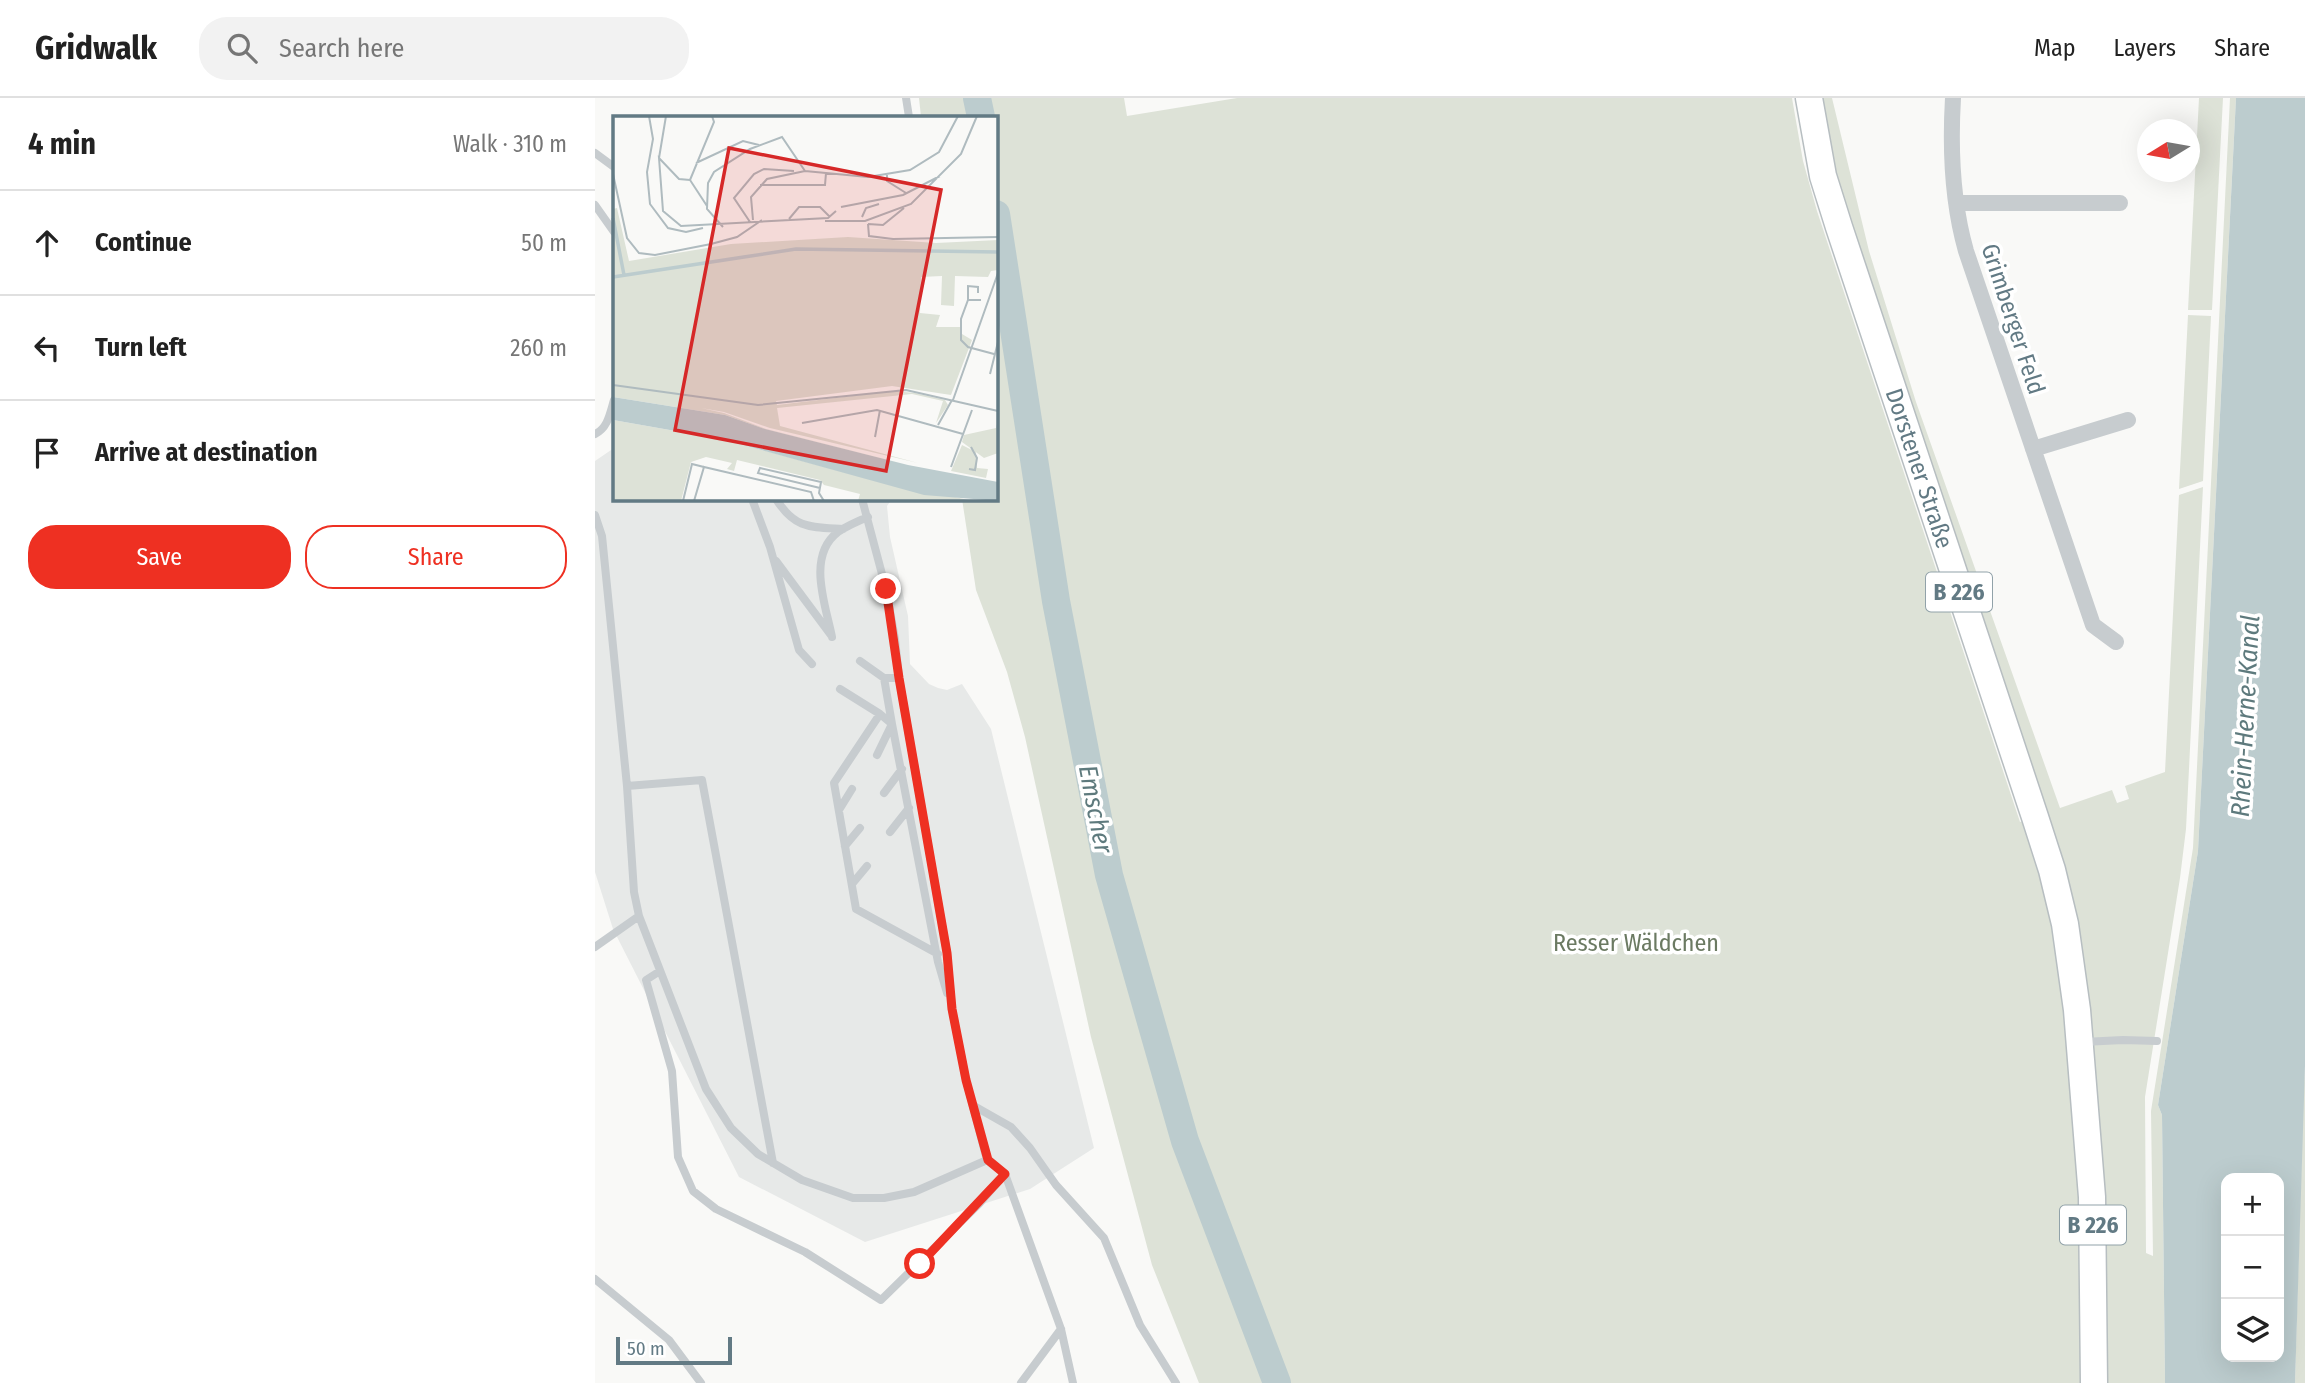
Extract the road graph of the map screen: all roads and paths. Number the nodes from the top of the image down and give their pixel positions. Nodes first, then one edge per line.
1 (906, 98) edge
2 (1809, 98) edge
3 (1952, 98) edge
4 (909, 116) edge
5 (595, 153) edge
6 (613, 166) edge
7 (1956, 203) junction
8 (2120, 203) dead end
9 (595, 205) edge
10 (613, 231) edge
11 (613, 404) edge
12 (2128, 420) dead end
13 (595, 434) edge
14 (2033, 449) junction
15 (752, 500) edge
16 (776, 500) edge
17 (865, 508) edge
18 (595, 515) edge
19 (843, 529) junction
20 (773, 557) junction
21 (2116, 642) dead end
22 (860, 661) dead end
23 (812, 664) dead end
24 (884, 678) junction
25 (899, 678) junction
26 (840, 689) dead end
27 (880, 714) junction
28 (892, 724) junction
29 (877, 755) dead end
30 (902, 768) junction
31 (627, 786) junction
32 (852, 789) dead end
33 (884, 793) dead end
34 (909, 808) junction
35 (839, 810) junction
36 (860, 828) dead end
37 (890, 832) dead end
38 (845, 846) junction
39 (867, 866) dead end
40 (852, 884) junction
41 (639, 916) junction
42 (595, 947) edge
43 (947, 953) junction
44 (936, 954) junction
45 (660, 971) junction
46 (952, 1009) junction
47 (2157, 1041) dead end
48 (2081, 1054) junction
49 (974, 1106) junction
50 (988, 1160) junction
51 (773, 1163) junction
52 (1005, 1174) junction
53 (595, 1279) edge
54 (1061, 1329) junction
55 (701, 1383) edge
56 (1021, 1383) edge
57 (1073, 1383) edge
58 (1177, 1383) edge
59 (2094, 1383) edge

1 - 4 lane
2 - 48 main road, Dorstener Straße / B 226
3 - 7 street, Grimberger Feld
5 - 6 lane
7 - 8 street
7 - 14 street, Grimberger Feld
9 - 10 lane
11 - 13 lane
12 - 14 street
14 - 21 street, Grimberger Feld
15 - 20 lane
16 - 19 lane
17 - 19 lane
17 - 25 lane
18 - 31 lane
19 - 20 lane
20 - 23 lane
22 - 24 lane
24 - 25 lane
24 - 28 lane
25 - 43 lane
26 - 27 lane
27 - 28 lane
27 - 35 lane
28 - 29 lane
28 - 30 lane
30 - 33 lane
30 - 34 lane
31 - 41 lane
31 - 51 lane
32 - 35 lane
34 - 37 lane
34 - 44 lane
35 - 38 lane
36 - 38 lane
38 - 40 lane
39 - 40 lane
40 - 44 lane
41 - 42 lane
41 - 45 lane
43 - 44 lane
43 - 46 lane
44 - 46 lane
45 - 51 lane
45 - 52 lane
46 - 49 lane
47 - 48 lane
48 - 59 main road, Dorstener Straße / B 226
49 - 50 lane
49 - 58 lane
50 - 51 lane
50 - 52 lane
52 - 54 lane
53 - 55 lane
54 - 56 lane
54 - 57 lane

